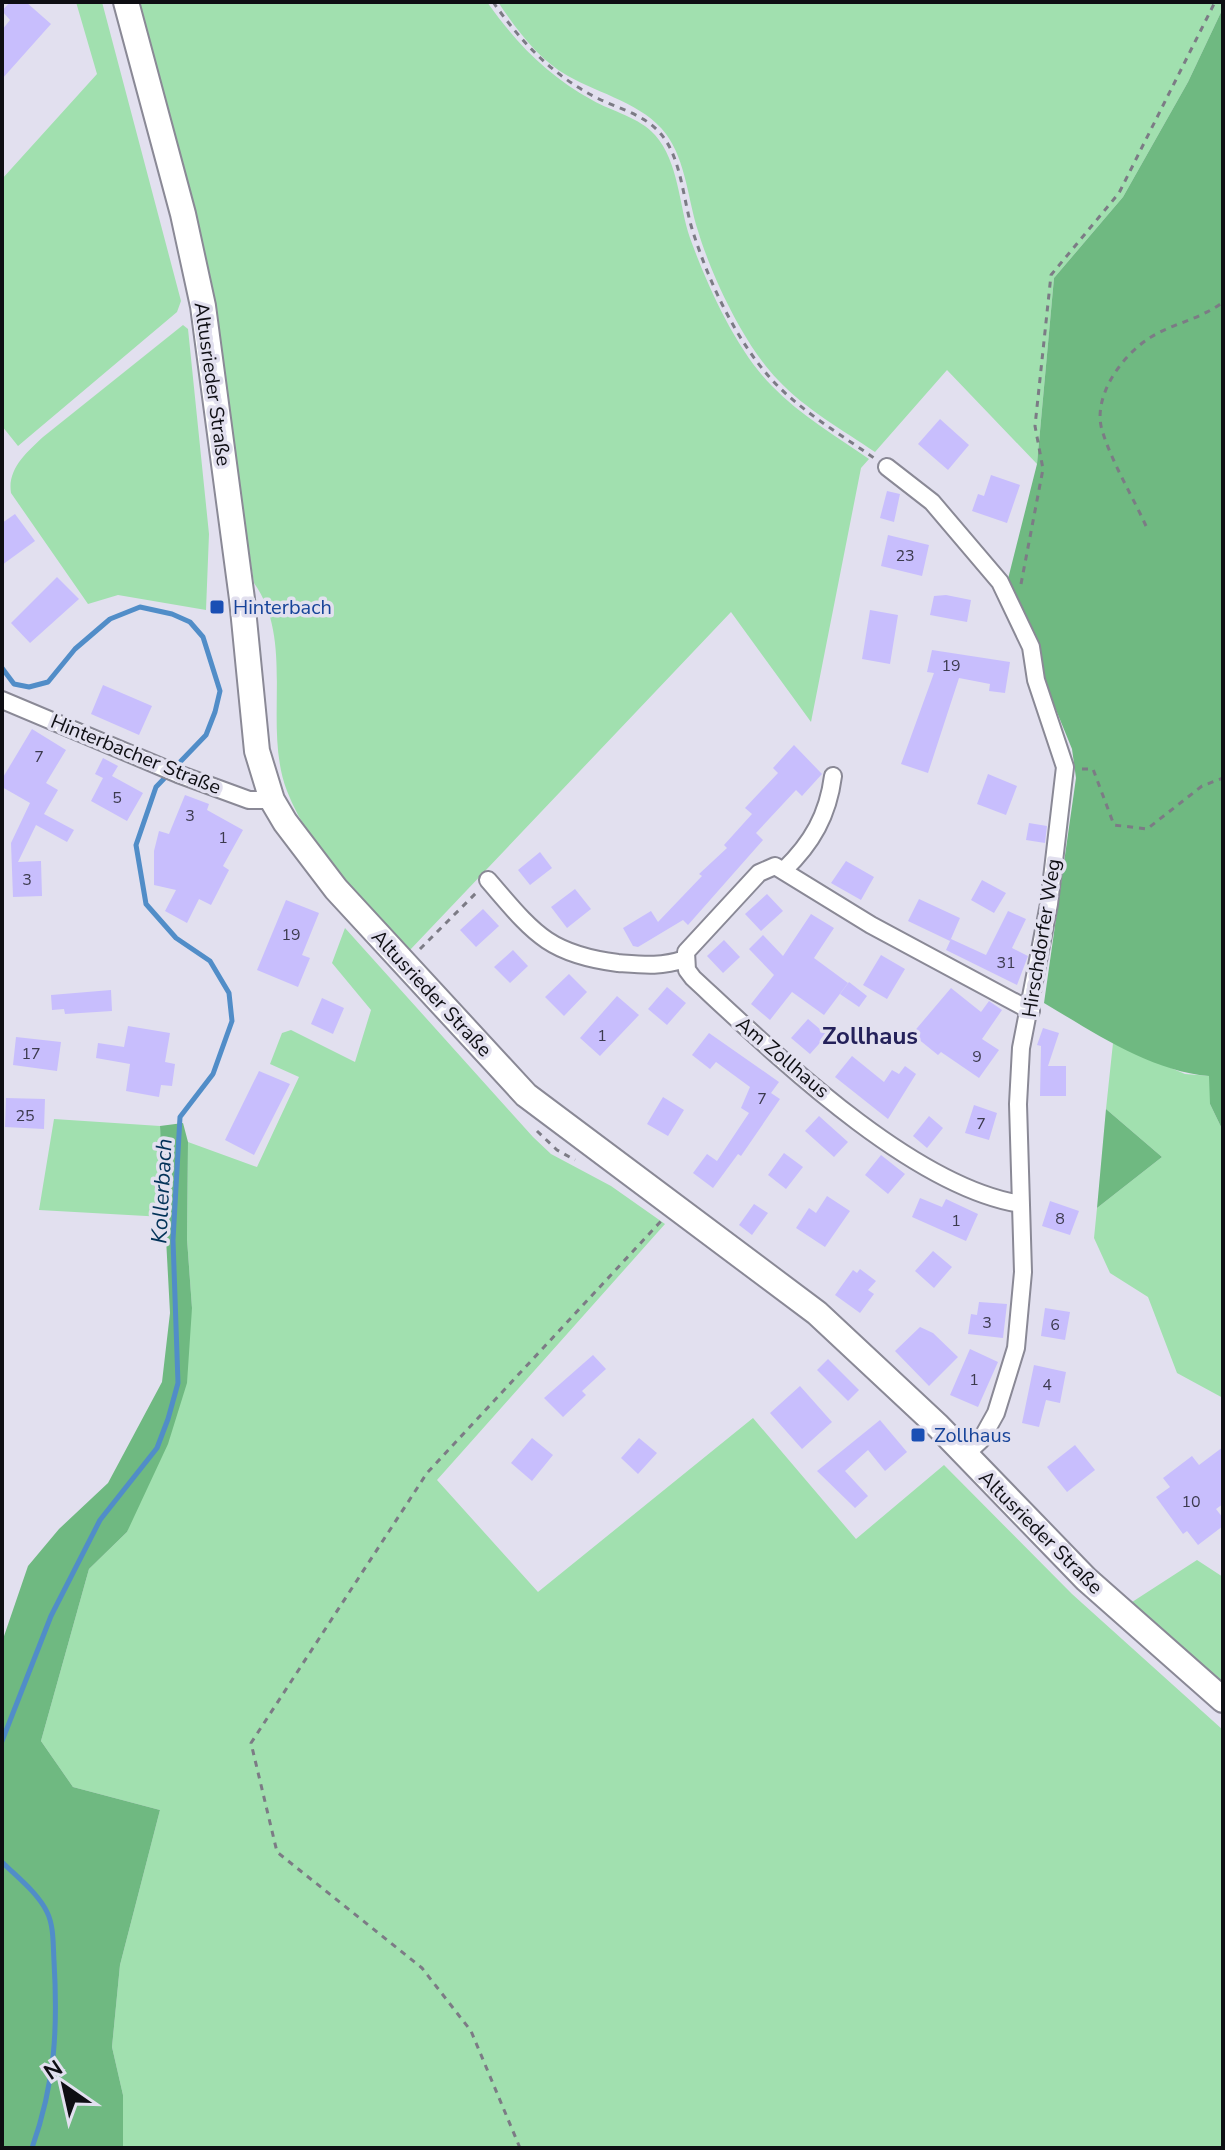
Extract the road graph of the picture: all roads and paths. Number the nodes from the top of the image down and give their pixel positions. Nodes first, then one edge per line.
1 (126, 2) edge
2 (493, 2) edge
3 (1215, 2) edge
4 (1223, 302) edge
5 (887, 467) joint
6 (1146, 526) dead end
7 (1014, 607) junction
8 (3, 706) edge
9 (1065, 767) junction
10 (833, 776) dead end
11 (1223, 778) edge
12 (272, 800) junction
13 (784, 870) junction
14 (488, 880) joint
15 (685, 959) junction
16 (406, 964) junction
17 (1031, 1011) junction
18 (1021, 1204) junction
19 (666, 1216) dead end
20 (965, 1455) junction
21 (1223, 1700) edge
22 (520, 2148) edge

1 - 12 main road, Altusrieder Straße
2 - 5 path
3 - 7 path
4 - 6 path
5 - 7 street, Hirschdorfer Weg
7 - 9 street, Hirschdorfer Weg
8 - 12 street, Hinterbacher Straße
9 - 11 path
9 - 17 street, Hirschdorfer Weg
10 - 13 street
12 - 16 main road, Altusrieder Straße
13 - 15 street
13 - 17 street
14 - 15 street
14 - 16 path
15 - 18 street, Am Zollhaus
16 - 20 main road, Altusrieder Straße
17 - 18 street, Hirschdorfer Weg
18 - 20 street, Hirschdorfer Weg
19 - 22 path
20 - 21 main road, Altusrieder Straße

